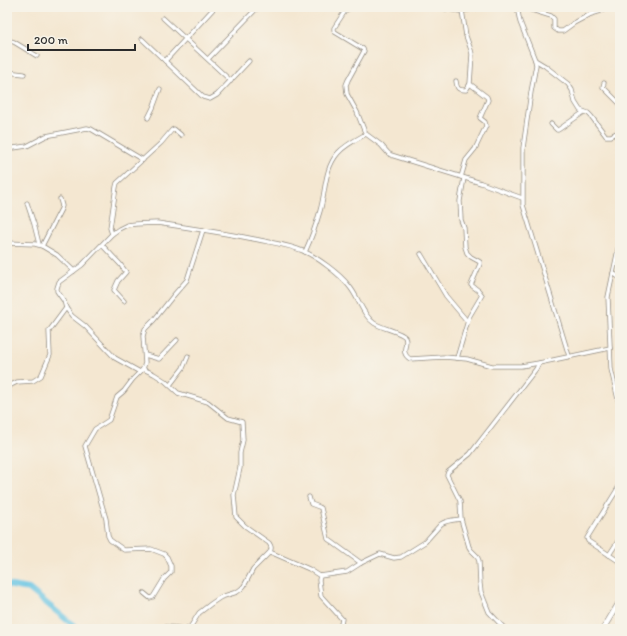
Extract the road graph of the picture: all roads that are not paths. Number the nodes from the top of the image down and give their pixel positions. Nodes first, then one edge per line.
1 (216, 7) edge
2 (257, 7) edge
3 (351, 7) edge
4 (434, 7) edge
5 (487, 7) edge
6 (517, 7) edge
7 (522, 7) edge
8 (607, 7) edge
9 (462, 10) junction
10 (163, 18) dead end
11 (142, 39) dead end
12 (185, 39) junction
13 (7, 40) edge
14 (37, 56) dead end
15 (208, 60) junction
16 (535, 60) junction
17 (165, 61) junction
18 (249, 61) dead end
19 (7, 72) edge
20 (24, 74) dead end
21 (231, 81) junction
22 (456, 81) dead end
23 (604, 83) dead end
24 (470, 84) junction
25 (160, 89) dead end
26 (620, 104) edge
27 (584, 112) junction
28 (148, 118) dead end
29 (551, 124) dead end
30 (620, 131) edge
31 (366, 134) junction
32 (181, 135) dead end
33 (7, 150) edge
34 (143, 160) junction
35 (463, 178) junction
36 (522, 198) junction
37 (60, 199) dead end
38 (27, 203) dead end
39 (203, 230) junction
40 (112, 234) junction
41 (620, 240) edge
42 (7, 243) edge
43 (40, 245) junction
44 (102, 245) junction
45 (305, 252) junction
46 (420, 254) dead end
47 (74, 271) junction
48 (613, 274) junction
49 (620, 278) edge
50 (124, 301) dead end
51 (66, 308) junction
52 (467, 321) junction
53 (177, 340) dead end
54 (610, 348) junction
55 (145, 355) junction
56 (188, 356) dead end
57 (569, 356) junction
58 (457, 358) junction
59 (539, 363) junction
60 (142, 370) junction
61 (170, 385) junction
62 (7, 387) edge
63 (618, 392) edge
64 (620, 408) edge
65 (620, 485) edge
66 (309, 497) dead end
67 (461, 519) junction
68 (620, 538) edge
69 (270, 552) junction
70 (609, 555) junction
71 (620, 562) edge
72 (361, 563) junction
73 (320, 576) junction
74 (144, 593) dead end
75 (620, 601) edge
76 (150, 629) edge
77 (186, 629) edge
78 (338, 629) edge
79 (505, 629) edge
80 (603, 629) edge

1 - 12 street
2 - 15 street
3 - 31 street
4 - 9 street
5 - 9 street
6 - 16 street
7 - 8 street
9 - 24 street
10 - 12 street
11 - 17 street
12 - 15 street
12 - 17 street
13 - 14 street
15 - 21 street
16 - 27 street
16 - 36 street
17 - 21 street
18 - 21 street
19 - 20 street
22 - 24 street
23 - 26 street
24 - 35 street
25 - 28 street
27 - 29 street
27 - 30 street
31 - 35 street
31 - 45 street
32 - 34 street
33 - 34 street
34 - 40 street
35 - 36 street
35 - 52 street
36 - 57 street
37 - 43 street
38 - 43 street
39 - 40 street
39 - 45 street
39 - 55 street
40 - 44 street
41 - 48 street
42 - 43 street
43 - 47 street
44 - 47 street
44 - 50 street
45 - 58 street
46 - 52 street
47 - 51 street
48 - 49 street
48 - 54 street
51 - 60 street
51 - 62 street
52 - 58 street
53 - 55 street
54 - 57 street
54 - 63 street
55 - 60 street
56 - 61 street
57 - 59 street
58 - 59 street
59 - 67 street
60 - 61 street
60 - 74 street
61 - 69 street
63 - 64 street
65 - 70 street
66 - 72 street
67 - 72 street
67 - 79 street
68 - 70 street
69 - 73 street
69 - 77 street
70 - 71 street
72 - 73 street
73 - 78 street
75 - 80 street
76 - 77 street

